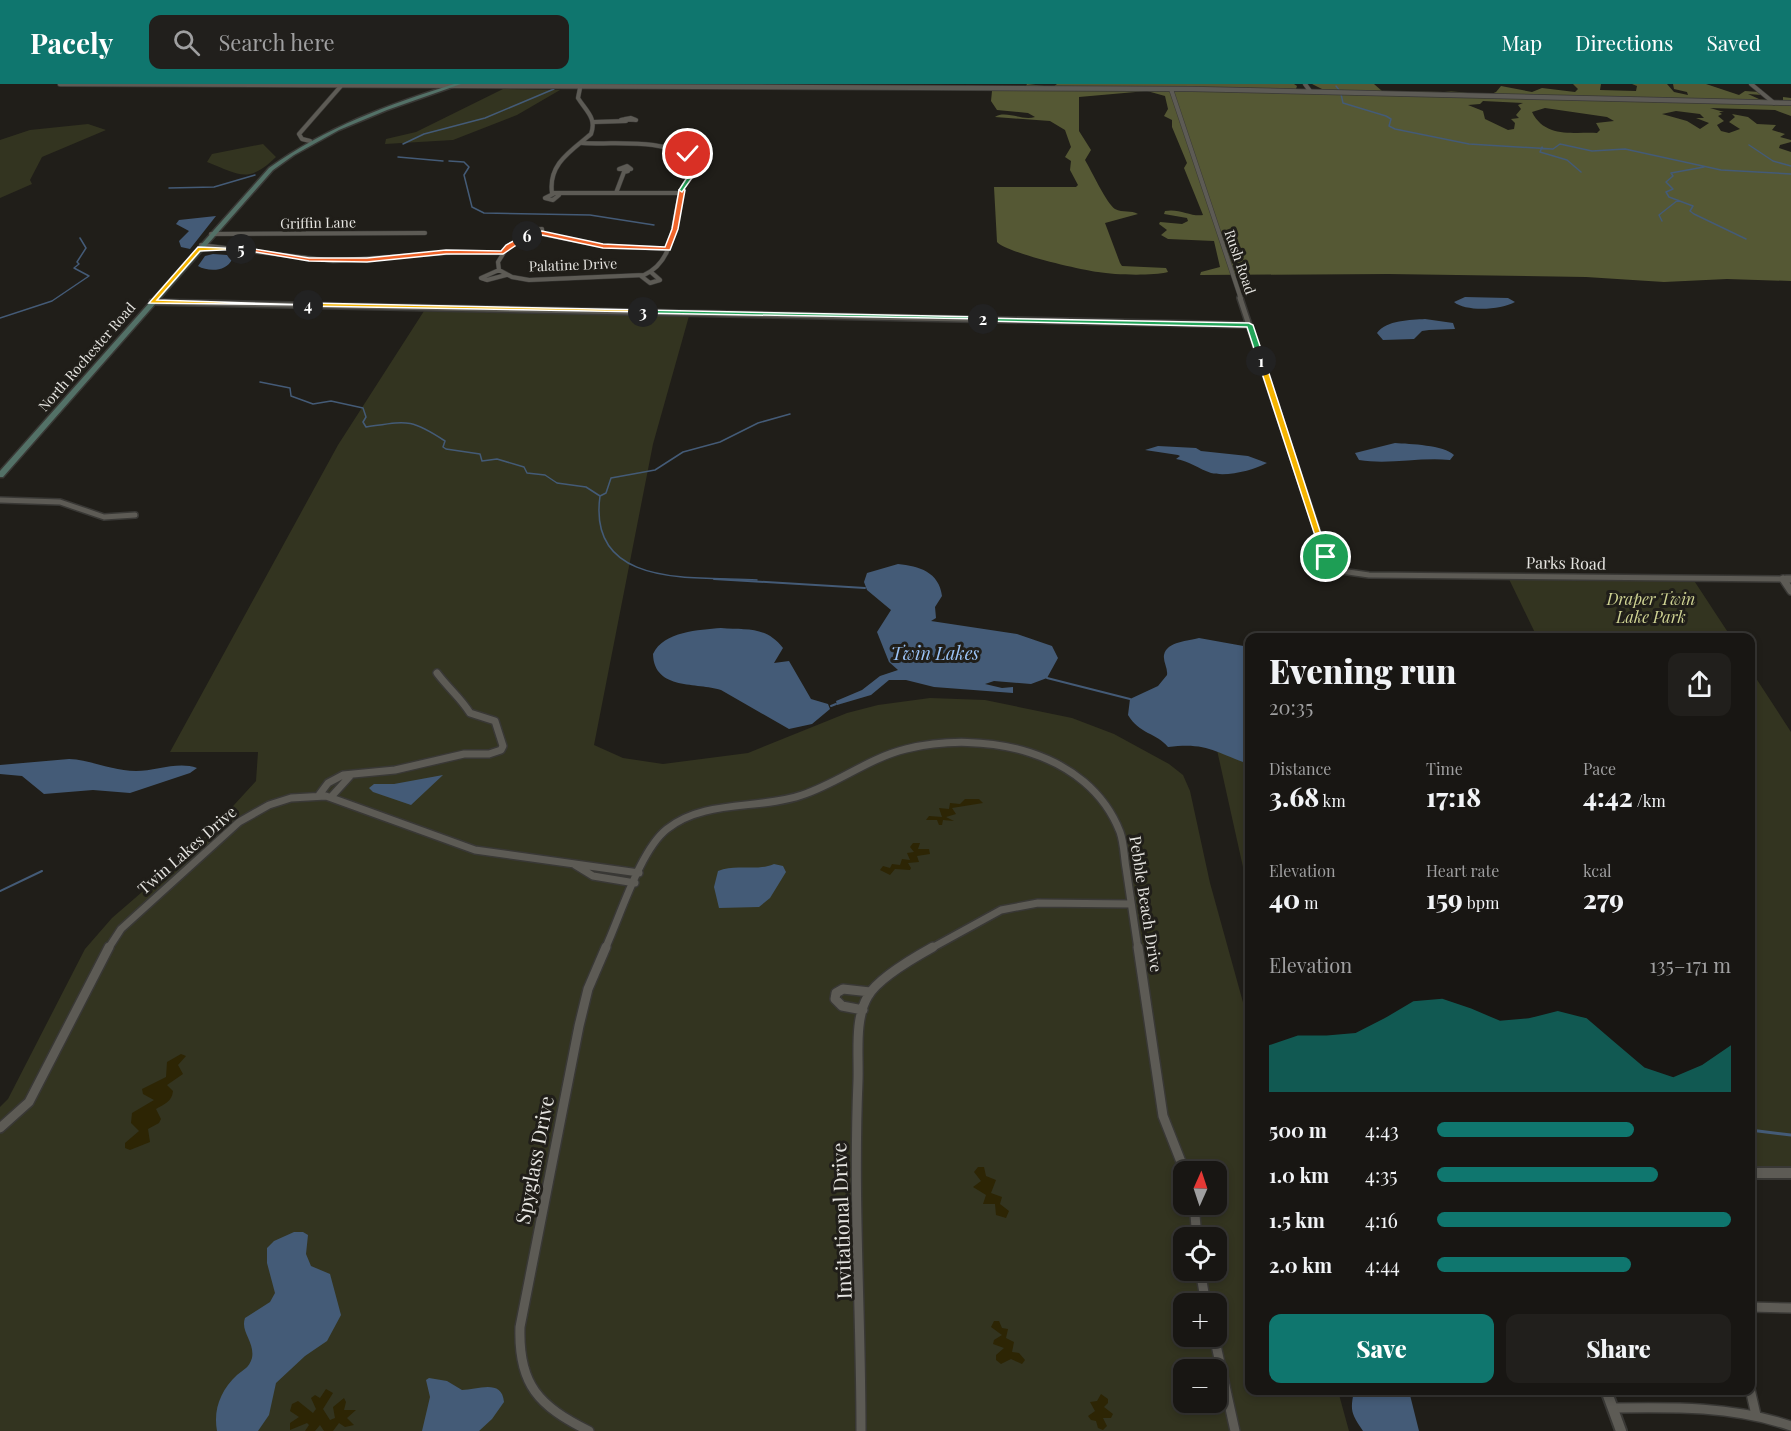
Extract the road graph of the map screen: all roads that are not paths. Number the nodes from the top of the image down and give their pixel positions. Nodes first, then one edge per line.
1 (60, 84) edge
2 (459, 84) edge
3 (1305, 84) edge
4 (1751, 84) edge
5 (340, 86) junction
6 (449, 87) junction
7 (794, 87) edge
8 (580, 88) junction
9 (1171, 89) junction
10 (1310, 91) junction
11 (1774, 103) junction
12 (1791, 103) edge
13 (624, 120) dead end
14 (594, 122) junction
15 (310, 141) junction
16 (582, 143) junction
17 (678, 150) junction
18 (686, 153) junction
19 (624, 171) dead end
20 (616, 193) junction
21 (681, 193) junction
22 (553, 194) junction
23 (559, 195) junction
24 (424, 232) dead end
25 (211, 234) junction
26 (200, 247) junction
27 (668, 249) junction
28 (503, 253) junction
29 (500, 270) junction
30 (652, 273) junction
31 (506, 275) junction
32 (641, 276) junction
33 (152, 302) junction
34 (1249, 325) junction
35 (0, 475) edge
36 (0, 500) edge
37 (135, 515) dead end
38 (1340, 573) joint
39 (1783, 579) junction
40 (1791, 579) edge
41 (1791, 591) edge
42 (436, 673) dead end
43 (351, 776) junction
44 (319, 795) junction
45 (331, 797) junction
46 (573, 864) junction
47 (639, 873) junction
48 (635, 883) junction
49 (1131, 904) junction
50 (870, 993) junction
51 (863, 1010) junction
52 (0, 1128) edge
53 (1181, 1161) edge
54 (1755, 1173) edge
55 (1791, 1173) edge
56 (1755, 1307) edge
57 (1791, 1308) edge
58 (1216, 1347) edge
59 (1608, 1395) edge
60 (1751, 1395) edge
61 (1613, 1408) junction
62 (1756, 1415) junction
63 (1791, 1426) edge
64 (589, 1431) edge
65 (861, 1431) edge
66 (1235, 1431) edge
67 (1621, 1431) edge

1 - 5 street
2 - 6 main road, North Rochester Road
3 - 10 street
4 - 11 street
5 - 6 street
5 - 15 street
6 - 8 street
6 - 15 main road, North Rochester Road
7 - 8 street
7 - 9 street
8 - 14 street
9 - 10 street
9 - 34 street, Rush Road
10 - 11 street
11 - 12 street
13 - 14 street
14 - 16 street
15 - 25 main road, North Rochester Road
16 - 17 street
16 - 22 street
17 - 18 street
17 - 18 street
18 - 21 street, Palatine Drive
19 - 20 street
20 - 21 street
20 - 23 street
21 - 27 street, Palatine Drive
22 - 23 street
22 - 23 street
24 - 25 street, Griffin Lane
25 - 26 main road, North Rochester Road
26 - 28 street
26 - 33 main road, North Rochester Road
27 - 28 street
27 - 30 street, Palatine Drive
28 - 29 street
29 - 31 street, Palatine Drive
29 - 31 street, Palatine Drive
30 - 32 street, Palatine Drive
30 - 32 street, Palatine Drive
31 - 32 street, Palatine Drive
33 - 34 street
33 - 35 main road, North Rochester Road
34 - 38 street, Rush Road
36 - 37 street
38 - 39 street, Parks Road
39 - 40 street, Parks Road
39 - 41 street
42 - 43 street
43 - 44 street
43 - 45 street
44 - 45 street, Twin Lakes Drive
44 - 52 street, Twin Lakes Drive
45 - 46 street, Twin Lakes Drive
46 - 47 street, Twin Lakes Drive
46 - 48 street, Twin Lakes Drive
47 - 48 street, Spyglass Drive
47 - 49 street, Pebble Beach Drive
48 - 64 street, Spyglass Drive
49 - 50 street, Invitational Drive
49 - 53 street, Pebble Beach Drive
50 - 51 street, Invitational Drive
50 - 51 street
51 - 65 street, Invitational Drive
54 - 55 street
56 - 57 street
58 - 66 street
59 - 61 street
60 - 62 street
61 - 62 street
61 - 67 street
62 - 63 street

